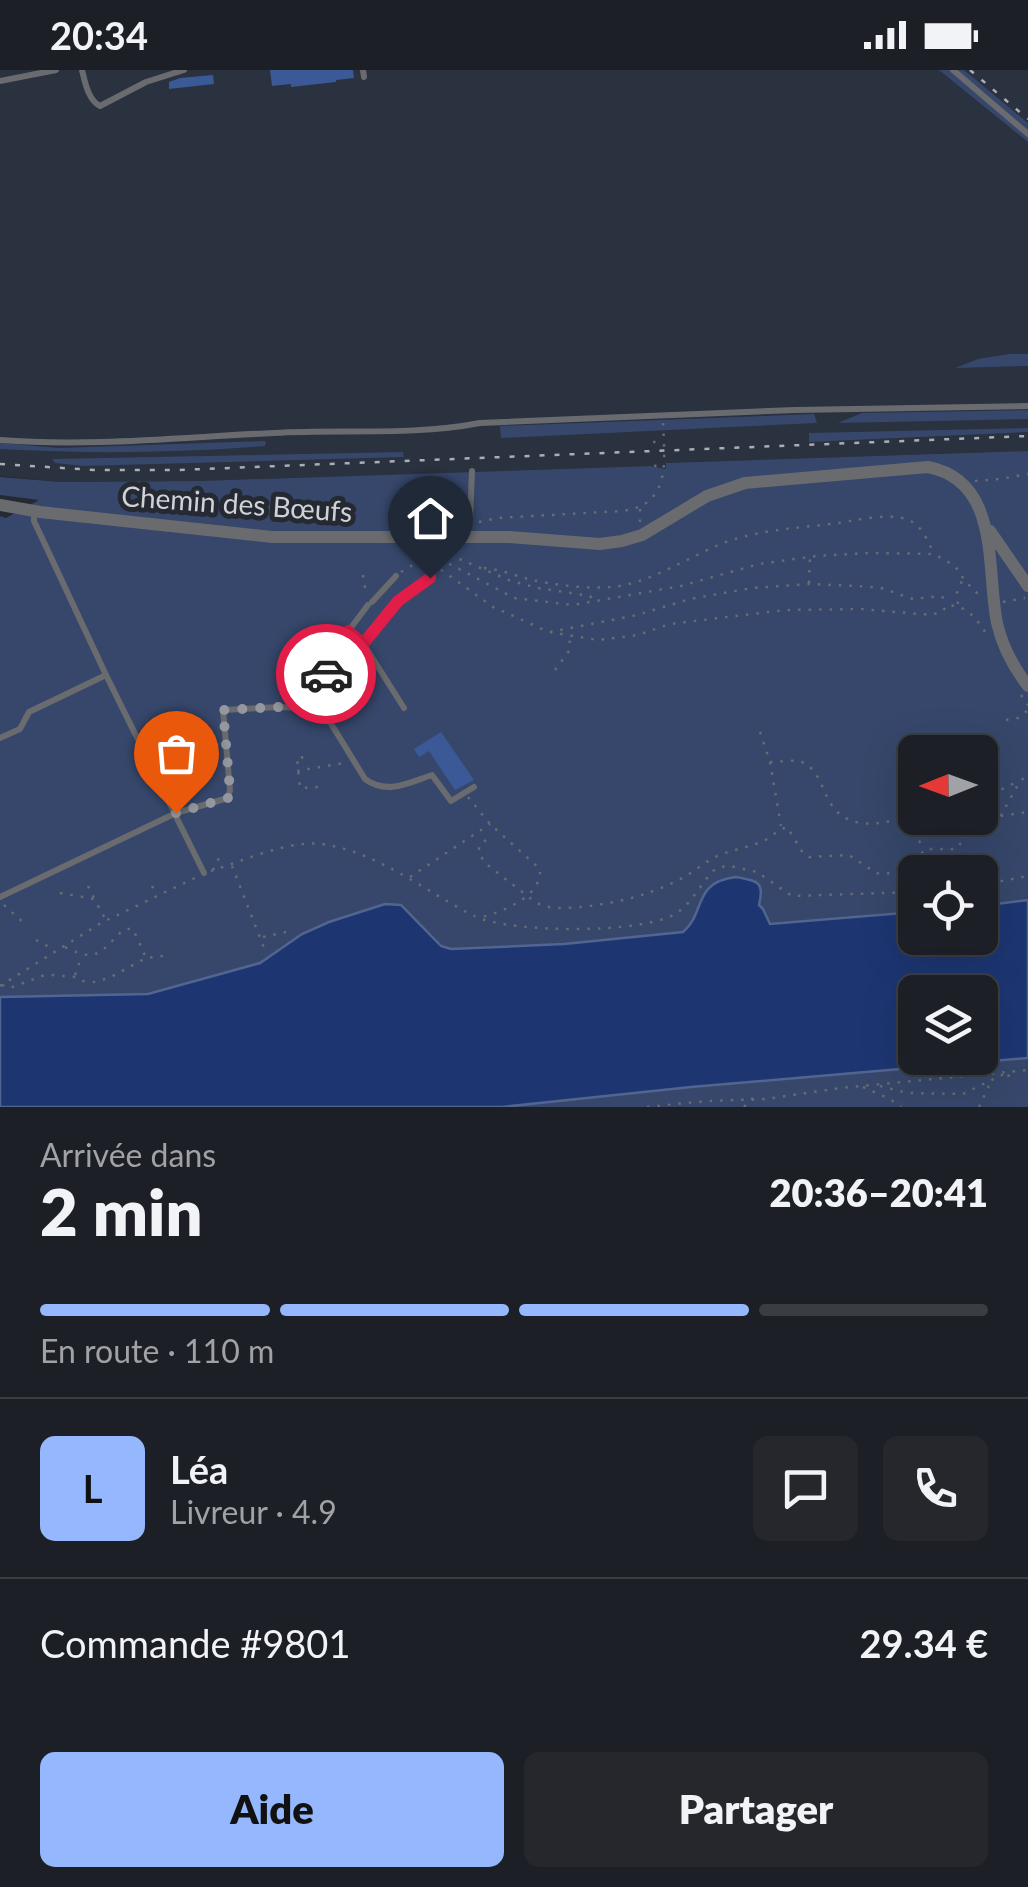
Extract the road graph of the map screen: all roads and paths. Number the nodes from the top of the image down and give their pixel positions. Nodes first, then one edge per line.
1 (56, 70) edge
2 (82, 70) edge
3 (184, 70) edge
4 (953, 70) edge
5 (0, 80) edge
6 (1028, 134) edge
7 (1028, 406) edge
8 (663, 428) dead end
9 (0, 440) edge
10 (653, 442) dead end
11 (664, 442) junction
12 (664, 465) junction
13 (654, 466) dead end
14 (472, 471) dead end
15 (1028, 474) edge
16 (961, 482) junction
17 (0, 505) edge
18 (640, 507) junction
19 (34, 511) junction
20 (985, 523) junction
21 (642, 535) junction
22 (460, 538) junction
23 (934, 554) junction
24 (810, 557) junction
25 (423, 559) junction
26 (484, 568) junction
27 (363, 575) dead end
28 (396, 576) joint
29 (963, 577) junction
30 (430, 578) dead end
31 (809, 584) junction
32 (1028, 586) edge
33 (1028, 597) edge
34 (596, 602) junction
35 (995, 603) junction
36 (370, 604) junction
37 (947, 604) junction
38 (959, 605) junction
39 (348, 631) junction
40 (549, 632) junction
41 (570, 637) junction
42 (990, 640) dead end
43 (363, 644) junction
44 (555, 670) dead end
45 (106, 675) junction
46 (1025, 687) edge
47 (404, 708) dead end
48 (1028, 708) edge
49 (322, 709) junction
50 (1006, 720) dead end
51 (760, 732) dead end
52 (0, 738) edge
53 (302, 756) dead end
54 (353, 759) junction
55 (770, 762) junction
56 (298, 771) junction
57 (1028, 775) edge
58 (1020, 781) junction
59 (474, 787) dead end
60 (320, 788) dead end
61 (998, 788) edge
62 (467, 796) dead end
63 (1028, 812) edge
64 (176, 813) junction
65 (1000, 816) junction
66 (490, 824) junction
67 (781, 828) junction
68 (486, 840) dead end
69 (924, 849) junction
70 (232, 864) junction
71 (222, 868) junction
72 (208, 872) junction
73 (1028, 876) edge
74 (409, 878) junction
75 (998, 882) edge
76 (88, 886) dead end
77 (152, 886) dead end
78 (898, 893) edge
79 (60, 894) dead end
80 (156, 895) junction
81 (528, 895) junction
82 (0, 898) edge
83 (94, 900) junction
84 (477, 918) junction
85 (106, 920) junction
86 (26, 925) dead end
87 (292, 930) dead end
88 (262, 938) junction
89 (36, 940) dead end
90 (63, 946) junction
91 (264, 948) dead end
92 (52, 954) junction
93 (82, 955) junction
94 (172, 955) dead end
95 (146, 958) junction
96 (75, 977) junction
97 (1, 986) edge
98 (1028, 1070) edge
99 (1008, 1072) junction
100 (992, 1080) junction
101 (1010, 1084) dead end
102 (862, 1086) junction
103 (878, 1086) junction
104 (754, 1098) junction
105 (647, 1107) edge
106 (744, 1107) edge
107 (900, 1107) edge
108 (980, 1107) edge

1 - 5 lane
2 - 3 lane
4 - 6 lane
7 - 9 lane
8 - 11 path
10 - 11 path
11 - 12 path
12 - 13 path
12 - 18 path
14 - 22 lane
15 - 16 path
16 - 20 street
16 - 21 street, Chemin des Bœufs
17 - 19 street, Chemin des Bœufs
18 - 21 path
18 - 22 path
19 - 22 street, Chemin des Bœufs
19 - 45 lane
20 - 32 street
20 - 35 street
21 - 22 street, Chemin des Bœufs
23 - 24 path
23 - 26 path
23 - 29 path
24 - 31 path
24 - 34 path
25 - 26 path
25 - 28 path
25 - 34 path
25 - 40 path
26 - 34 path
27 - 36 path
28 - 36 lane
29 - 35 path
29 - 38 path
30 - 43 lane
31 - 37 path
31 - 40 path
33 - 35 path
35 - 46 street
36 - 39 lane
37 - 38 path
37 - 41 path
38 - 42 path
39 - 43 lane
39 - 49 lane
40 - 41 path
41 - 44 path
43 - 47 lane
45 - 52 lane
45 - 64 lane
46 - 48 path
48 - 50 path
49 - 54 lane
49 - 64 lane
51 - 55 path
53 - 56 path
54 - 56 path
54 - 59 lane
55 - 67 path
55 - 69 path
56 - 60 path
57 - 58 path
58 - 61 path
58 - 65 path
62 - 66 path
63 - 65 path
64 - 72 lane
64 - 82 lane
65 - 69 path
66 - 74 path
66 - 81 path
67 - 69 path
67 - 81 path
68 - 81 path
70 - 71 path
70 - 74 path
70 - 88 path
71 - 72 path
71 - 72 path
72 - 80 path
73 - 75 path
74 - 84 path
76 - 83 path
77 - 80 path
78 - 84 path
79 - 83 path
80 - 85 path
81 - 84 path
82 - 86 path
83 - 85 path
85 - 90 path
87 - 88 path
88 - 91 path
89 - 92 path
90 - 92 path
90 - 93 path
92 - 97 path
93 - 95 path
93 - 96 path
94 - 95 path
95 - 96 path
96 - 97 path
98 - 99 path
99 - 100 path
99 - 101 path
99 - 103 path
100 - 103 path
100 - 108 path
102 - 103 path
102 - 104 path
102 - 107 path
104 - 105 path
104 - 106 path

